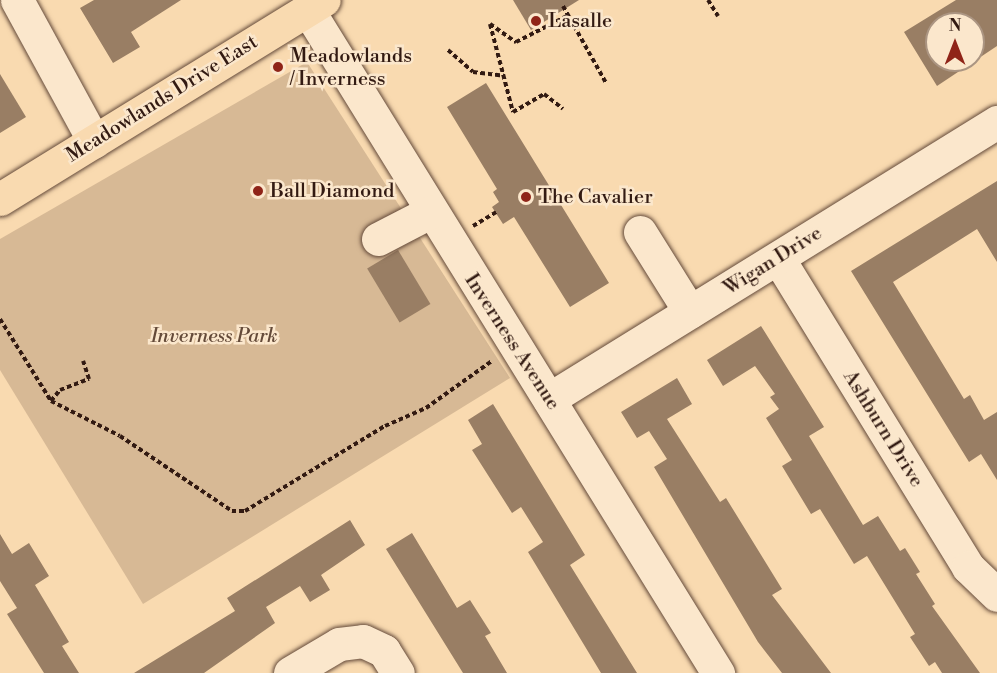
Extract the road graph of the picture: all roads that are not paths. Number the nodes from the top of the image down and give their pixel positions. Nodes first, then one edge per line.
1 (17, 0) edge
2 (316, 5) edge
3 (997, 122) edge
4 (94, 141) junction
5 (0, 199) edge
6 (430, 212) junction
7 (640, 232) dead end
8 (378, 239) dead end
9 (778, 258) junction
10 (690, 312) junction
11 (549, 399) junction
12 (997, 595) edge
13 (290, 673) edge
14 (398, 673) edge
15 (718, 673) edge

1 - 4 street
2 - 4 main road, Meadowlands Drive East
2 - 6 street, Inverness Avenue
3 - 9 street, Wigan Drive
4 - 5 main road, Meadowlands Drive East
6 - 8 street
6 - 11 street, Inverness Avenue
7 - 10 street
9 - 10 street, Wigan Drive
9 - 12 street, Ashburn Drive
10 - 11 street, Wigan Drive
11 - 15 street, Inverness Avenue
13 - 14 street

